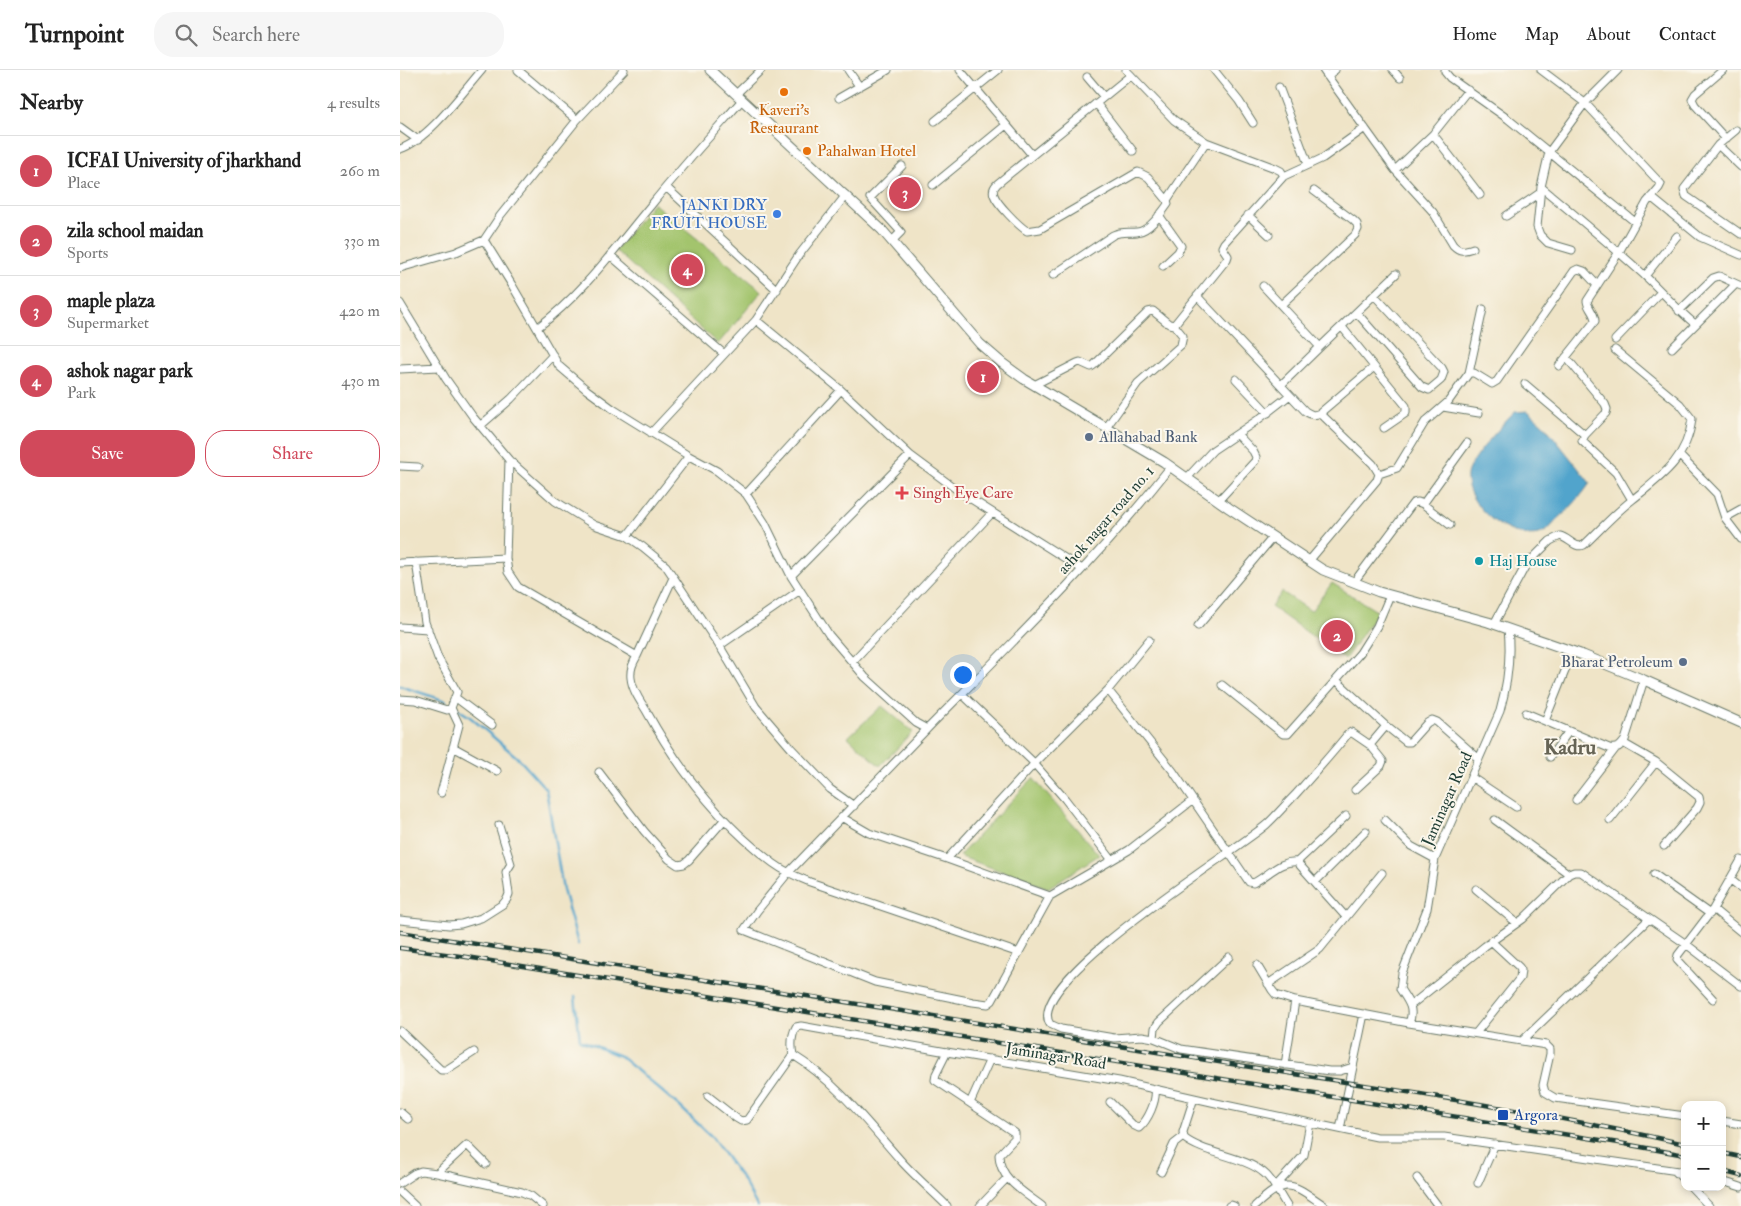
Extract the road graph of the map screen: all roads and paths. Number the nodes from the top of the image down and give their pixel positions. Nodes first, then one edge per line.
1 (482, 70) edge
2 (518, 70) edge
3 (624, 70) edge
4 (761, 70) edge
5 (848, 70) edge
6 (888, 70) edge
7 (960, 70) edge
8 (998, 70) edge
9 (1214, 70) edge
10 (1335, 70) edge
11 (1393, 70) edge
12 (1445, 70) edge
13 (1541, 70) edge
14 (1618, 70) edge
15 (1719, 71) edge
16 (715, 72) edge
17 (1128, 73) edge
18 (1325, 73) edge
19 (1087, 77) dead end
20 (1400, 78) dead end
21 (859, 86) junction
22 (1279, 87) dead end
23 (975, 89) junction
24 (1468, 90) junction
25 (739, 97) junction
26 (1104, 97) junction
27 (839, 98) dead end
28 (1096, 103) junction
29 (1585, 103) junction
30 (577, 120) junction
31 (936, 121) dead end
32 (1252, 123) dead end
33 (1006, 125) junction
34 (400, 126) edge
35 (1365, 128) junction
36 (1736, 130) dead end
37 (1432, 134) junction
38 (1726, 138) junction
39 (418, 140) junction
40 (1206, 142) junction
41 (1718, 145) junction
42 (400, 149) edge
43 (1133, 151) dead end
44 (1549, 152) junction
45 (1032, 155) junction
46 (1308, 164) junction
47 (902, 166) dead end
48 (1741, 167) edge
49 (1395, 170) junction
50 (1284, 176) junction
51 (934, 185) dead end
52 (666, 187) junction
53 (1540, 190) junction
54 (1314, 191) dead end
55 (846, 195) junction
56 (1480, 195) dead end
57 (1652, 197) junction
58 (1167, 200) junction
59 (1159, 215) junction
60 (1248, 215) junction
61 (1506, 216) dead end
62 (1635, 222) junction
63 (1741, 234) edge
64 (1269, 235) dead end
65 (1677, 236) dead end
66 (484, 240) junction
67 (892, 241) junction
68 (1473, 248) dead end
69 (1572, 250) dead end
70 (1619, 252) junction
71 (1740, 252) edge
72 (610, 255) junction
73 (1162, 266) dead end
74 (400, 268) edge
75 (1396, 274) dead end
76 (1053, 275) dead end
77 (1645, 276) junction
78 (1597, 285) junction
79 (1738, 285) edge
80 (1263, 286) dead end
81 (777, 290) junction
82 (1661, 292) junction
83 (1374, 295) junction
84 (1198, 296) junction
85 (400, 303) edge
86 (1281, 305) junction
87 (1483, 309) dead end
88 (1679, 311) junction
89 (1356, 313) junction
90 (756, 320) junction
91 (1695, 324) junction
92 (1174, 325) junction
93 (1342, 327) junction
94 (537, 328) junction
95 (1615, 340) dead end
96 (1320, 347) junction
97 (1672, 348) dead end
98 (1616, 350) dead end
99 (724, 354) junction
100 (553, 355) junction
101 (1566, 357) junction
102 (1559, 366) dead end
103 (439, 367) junction
104 (1374, 367) junction
105 (400, 369) edge
106 (1469, 373) junction
107 (1236, 379) dead end
108 (1525, 384) dead end
109 (1034, 385) junction
110 (1281, 385) junction
111 (841, 390) junction
112 (1290, 395) junction
113 (1443, 407) junction
114 (1268, 413) junction
115 (1320, 413) junction
116 (1479, 413) dead end
117 (480, 426) junction
118 (1106, 428) junction
119 (1384, 428) dead end
120 (651, 433) junction
121 (1237, 434) junction
122 (1585, 435) junction
123 (1467, 442) dead end
124 (910, 454) junction
125 (1679, 455) junction
126 (688, 456) junction
127 (509, 460) junction
128 (400, 466) edge
129 (1171, 466) junction
130 (418, 467) dead end
131 (1379, 474) junction
132 (1187, 478) junction
133 (746, 494) junction
134 (1219, 500) junction
135 (1632, 500) junction
136 (1423, 504) junction
137 (1741, 509) edge
138 (992, 513) junction
139 (1725, 518) junction
140 (1450, 525) dead end
141 (628, 536) junction
142 (1273, 537) junction
143 (1741, 539) edge
144 (506, 558) junction
145 (1309, 560) junction
146 (416, 562) junction
147 (400, 563) edge
148 (1082, 569) junction
149 (791, 576) junction
150 (674, 578) junction
151 (1354, 582) junction
152 (800, 590) junction
153 (1390, 595) junction
154 (1494, 624) junction
155 (1198, 626) dead end
156 (400, 627) edge
157 (428, 629) junction
158 (1508, 629) junction
159 (1149, 640) dead end
160 (719, 646) junction
161 (1573, 651) junction
162 (637, 656) junction
163 (852, 662) junction
164 (1336, 680) junction
165 (1644, 680) junction
166 (1222, 685) dead end
167 (1108, 690) junction
168 (962, 694) junction
169 (456, 698) junction
170 (400, 699) edge
171 (451, 708) junction
172 (1526, 713) dead end
173 (1544, 721) junction
174 (1741, 724) edge
175 (492, 725) dead end
176 (1386, 726) junction
177 (927, 729) junction
178 (1569, 731) junction
179 (1623, 743) junction
180 (1370, 745) junction
181 (453, 747) junction
182 (1616, 748) junction
183 (1550, 756) dead end
184 (1479, 759) junction
185 (1656, 762) junction
186 (1034, 764) junction
187 (497, 771) dead end
188 (599, 772) dead end
189 (1471, 777) junction
190 (1355, 790) dead end
191 (441, 793) dead end
192 (1193, 800) junction
193 (1576, 800) dead end
194 (854, 806) junction
195 (1516, 807) dead end
196 (1346, 816) dead end
197 (843, 818) junction
198 (724, 820) junction
199 (1385, 820) dead end
200 (1495, 820) dead end
201 (1610, 820) dead end
202 (499, 826) dead end
203 (1366, 831) dead end
204 (1664, 846) dead end
205 (1229, 851) junction
206 (947, 859) junction
207 (1435, 859) junction
208 (1112, 860) junction
209 (1741, 860) edge
210 (1298, 862) junction
211 (1382, 873) dead end
212 (788, 874) junction
213 (1569, 874) junction
214 (1654, 874) dead end
215 (1731, 880) junction
216 (1315, 882) junction
217 (1741, 888) edge
218 (1476, 889) dead end
219 (1050, 896) junction
220 (1711, 912) junction
221 (1346, 917) junction
222 (1649, 919) junction
223 (400, 920) edge
224 (1517, 923) junction
225 (1741, 932) edge
226 (1491, 941) junction
227 (1686, 944) junction
228 (1019, 953) junction
229 (1229, 956) dead end
230 (1257, 965) dead end
231 (1268, 984) junction
232 (1741, 986) edge
233 (1713, 999) dead end
234 (1295, 1001) junction
235 (1411, 1005) junction
236 (1366, 1015) junction
237 (1409, 1023) junction
238 (400, 1031) edge
239 (1476, 1033) junction
240 (1154, 1038) junction
241 (1523, 1040) junction
242 (474, 1052) dead end
243 (947, 1052) junction
244 (793, 1055) junction
245 (990, 1059) junction
246 (1285, 1065) junction
247 (1352, 1066) junction
248 (1155, 1089) junction
249 (708, 1096) dead end
250 (1194, 1098) junction
251 (1110, 1102) dead end
252 (970, 1103) junction
253 (400, 1112) edge
254 (1681, 1115) edge
255 (408, 1119) dead end
256 (1726, 1122) edge
257 (1310, 1123) junction
258 (1741, 1124) edge
259 (1340, 1129) junction
260 (1183, 1137) junction
261 (1494, 1144) junction
262 (486, 1164) dead end
263 (1674, 1171) junction
264 (1161, 1172) dead end
265 (1681, 1172) edge
266 (437, 1173) junction
267 (1681, 1177) edge
268 (1007, 1178) junction
269 (1418, 1178) dead end
270 (1726, 1182) edge
271 (400, 1183) edge
272 (1478, 1183) dead end
273 (1741, 1187) edge
274 (1276, 1188) junction
275 (1695, 1191) edge
276 (400, 1192) edge
277 (414, 1206) edge
278 (543, 1206) edge
279 (948, 1206) edge
280 (980, 1206) edge
281 (1042, 1206) edge
282 (1229, 1206) edge
283 (1234, 1206) edge
284 (1255, 1206) edge
285 (1286, 1206) edge
286 (1325, 1206) edge
287 (1438, 1206) edge
288 (1709, 1206) edge

1 - 39 street
2 - 30 street
3 - 30 street
4 - 25 street
5 - 21 street
6 - 21 street
7 - 23 street
8 - 23 street
9 - 32 street
10 - 18 street
11 - 20 street
12 - 24 street
13 - 29 street
14 - 29 street
15 - 38 street
16 - 25 street
17 - 26 street
17 - 40 street
18 - 35 street
19 - 26 street
21 - 27 street
22 - 46 street
23 - 31 street
23 - 33 street
24 - 37 street
24 - 44 street
25 - 52 street
25 - 55 street
26 - 28 street
28 - 43 street
28 - 45 street
29 - 44 street
29 - 57 street
30 - 66 street
33 - 45 street
33 - 51 street
34 - 39 street
35 - 46 street
35 - 49 street
36 - 38 street
37 - 49 street
37 - 56 street
38 - 41 street
39 - 42 street
40 - 50 street
40 - 58 street
41 - 48 street
41 - 63 street
44 - 53 street
44 - 62 street
45 - 58 street
46 - 50 street
47 - 67 street
49 - 68 street
50 - 60 street
52 - 72 street
52 - 81 street
53 - 61 street
53 - 69 street
53 - 70 street
54 - 86 street
55 - 67 street
55 - 81 street
57 - 62 street
57 - 71 street
58 - 59 street
59 - 73 street
59 - 76 street
60 - 64 street
60 - 84 street
62 - 70 street
65 - 77 street
66 - 74 street
66 - 94 street
67 - 109 street
70 - 77 street
70 - 78 street
72 - 94 street
72 - 99 street
75 - 83 street
77 - 82 street
78 - 101 street
78 - 106 street
79 - 88 street
79 - 91 street
80 - 86 street
81 - 90 street
82 - 88 street
82 - 95 street
83 - 89 street
83 - 89 street
84 - 92 street
84 - 110 street
85 - 103 street
86 - 96 street
87 - 106 street
88 - 91 street
89 - 93 street
90 - 99 street
90 - 111 street
91 - 97 street
92 - 109 street
92 - 118 street
93 - 96 street
93 - 104 street
94 - 100 street
96 - 110 street
98 - 125 street
99 - 120 street
100 - 117 street
100 - 120 street
101 - 102 street
101 - 122 street
103 - 105 street
103 - 117 street
104 - 115 street
104 - 119 street
106 - 113 street
107 - 114 street
108 - 122 street
109 - 118 street
110 - 112 street
111 - 124 street
111 - 133 street
112 - 114 street
112 - 115 street
113 - 116 street
113 - 131 street
114 - 121 street
115 - 131 street
117 - 127 street
118 - 129 street
120 - 126 street
121 - 132 street
121 - 134 street
122 - 135 street
123 - 136 street
124 - 138 street
124 - 149 street
125 - 135 street
125 - 139 street
126 - 133 street
126 - 141 street
127 - 141 street
127 - 144 street
128 - 130 street
129 - 132 street
129 - 148 street, ashok nagar road no. 1
131 - 145 street
132 - 134 street
133 - 149 street
134 - 142 street
135 - 154 street
136 - 140 street
136 - 151 street
137 - 139 street
138 - 148 street
138 - 163 street
139 - 143 street
141 - 150 street
142 - 145 street
142 - 155 street
144 - 146 street
144 - 162 street
145 - 151 street
146 - 147 street
146 - 157 street
148 - 168 street, ashok nagar road no. 1
149 - 152 street
150 - 160 street
150 - 162 street
151 - 153 street
152 - 160 street
152 - 163 street
153 - 154 street
153 - 164 street
154 - 158 street
156 - 157 street
157 - 169 street
158 - 161 street
158 - 184 street, Jaminagar Road
159 - 167 street
160 - 194 street
161 - 165 street
161 - 173 street
162 - 198 street
163 - 177 street
164 - 166 street
164 - 176 street
165 - 174 street
165 - 179 street
167 - 186 street
167 - 192 street
168 - 177 street, ashok nagar road no. 1
168 - 186 street
169 - 171 street
169 - 175 street
170 - 171 street
171 - 181 street
172 - 173 street
173 - 178 street
176 - 180 street
176 - 184 street
177 - 194 street, ashok nagar road no. 1
178 - 182 street
178 - 183 street
179 - 182 street
179 - 185 street
180 - 190 street
180 - 205 street
181 - 187 street
181 - 191 street
182 - 193 street
184 - 189 street, Jaminagar Road
185 - 201 street
185 - 204 street
186 - 206 street
186 - 208 street
188 - 198 street
189 - 195 street
189 - 207 street, Jaminagar Road
192 - 205 street
192 - 208 street
194 - 197 street, ashok nagar road no. 1
196 - 210 street
197 - 206 street
197 - 212 street, ashok nagar road no. 1
198 - 212 street
199 - 207 street
200 - 213 street
202 - 223 street
203 - 216 street
205 - 210 street
205 - 240 street
206 - 219 street
207 - 235 street, Jaminagar Road
208 - 219 street
209 - 215 street
210 - 216 street
211 - 221 street
212 - 228 street
212 - 228 street, ashok nagar road no. 1
213 - 222 street
213 - 224 street
214 - 220 street
215 - 217 street
215 - 220 street
216 - 221 street
218 - 224 street
219 - 228 street
220 - 225 street
220 - 227 street
221 - 231 street
222 - 227 street
222 - 241 street
224 - 226 street
226 - 235 street
226 - 239 street
227 - 232 street
227 - 233 street
229 - 240 street
230 - 231 street
231 - 234 street
234 - 236 street
234 - 246 street
235 - 237 street
236 - 237 street
236 - 247 street
237 - 239 street
238 - 242 street
239 - 241 street
240 - 246 street
241 - 254 street
243 - 244 street, Jaminagar Road
243 - 245 street, Jaminagar Road
243 - 252 street
244 - 249 street
244 - 279 street
245 - 248 street, Jaminagar Road
245 - 252 street
246 - 247 street
247 - 259 street
248 - 250 street, Jaminagar Road
248 - 251 street
250 - 257 street, Jaminagar Road
250 - 260 street
252 - 268 street
253 - 255 street
256 - 258 street
257 - 259 street, Jaminagar Road
257 - 274 street
259 - 261 street, Jaminagar Road
260 - 264 street
260 - 274 street
261 - 263 street, Jaminagar Road
261 - 272 street
262 - 266 street
263 - 265 street, Jaminagar Road
263 - 267 street
266 - 271 street
266 - 278 street
268 - 280 street
268 - 281 street
269 - 287 street
270 - 273 street
274 - 284 street
274 - 285 street
274 - 286 street
275 - 288 street
276 - 277 street
282 - 283 street

